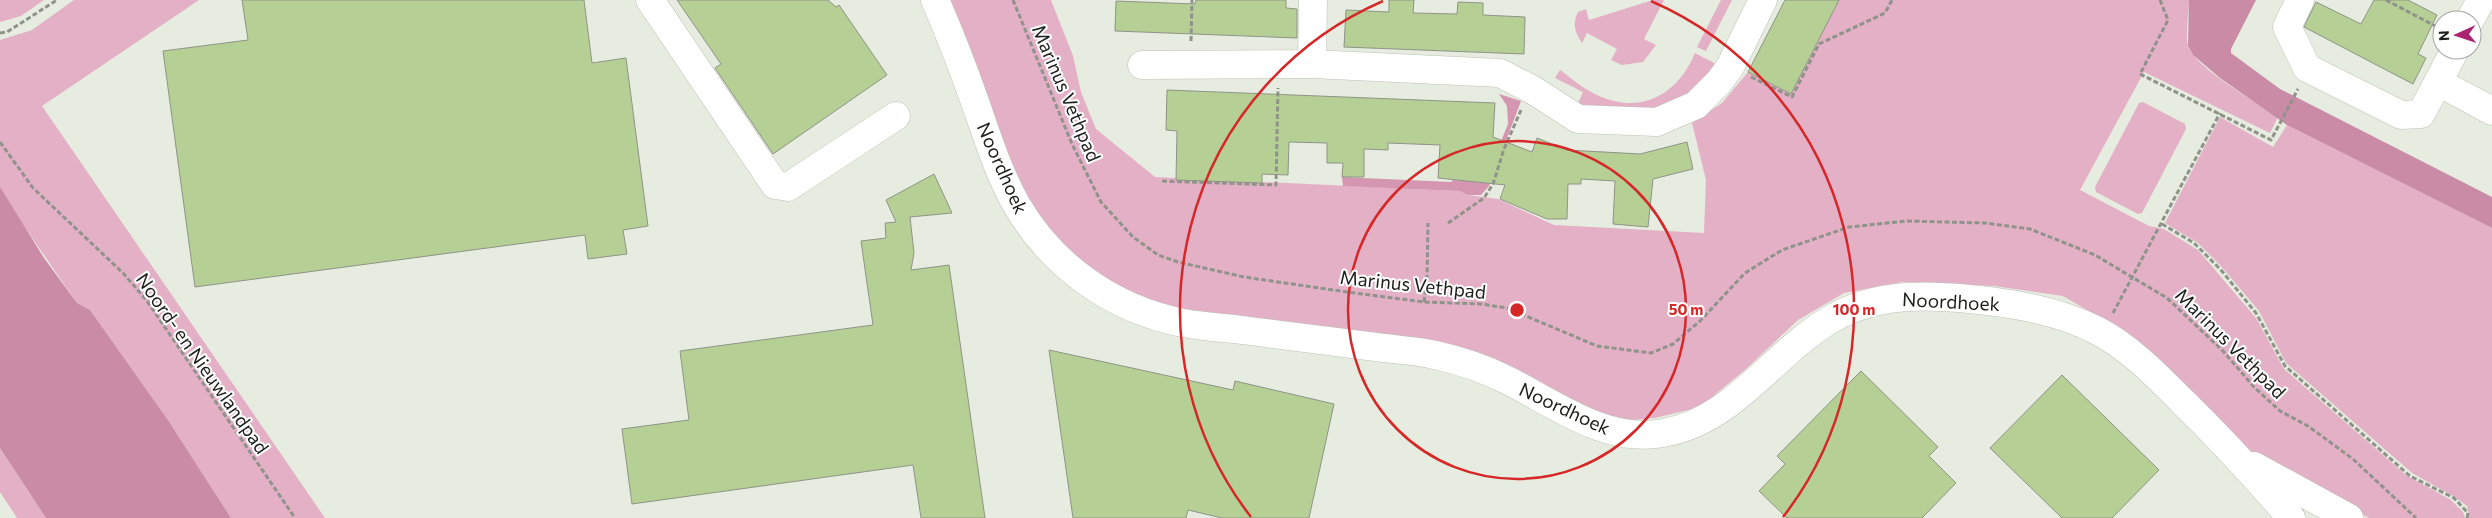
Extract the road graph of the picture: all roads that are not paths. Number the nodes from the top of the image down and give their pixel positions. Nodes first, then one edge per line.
1 (650, 0) edge
2 (935, 0) edge
3 (1313, 0) edge
4 (1763, 0) edge
5 (2300, 0) edge
6 (2450, 60) edge
7 (1312, 64) junction
8 (1142, 65) dead end
9 (2438, 82) junction
10 (2492, 111) edge
11 (896, 116) dead end
12 (2240, 458) junction
13 (2291, 518) edge
14 (2349, 518) edge

1 - 11 street
2 - 12 street, Noordhoek
3 - 7 street
4 - 7 street
5 - 9 street
6 - 9 street
7 - 8 street
9 - 10 street
12 - 13 street, Noordhoek
12 - 14 street

